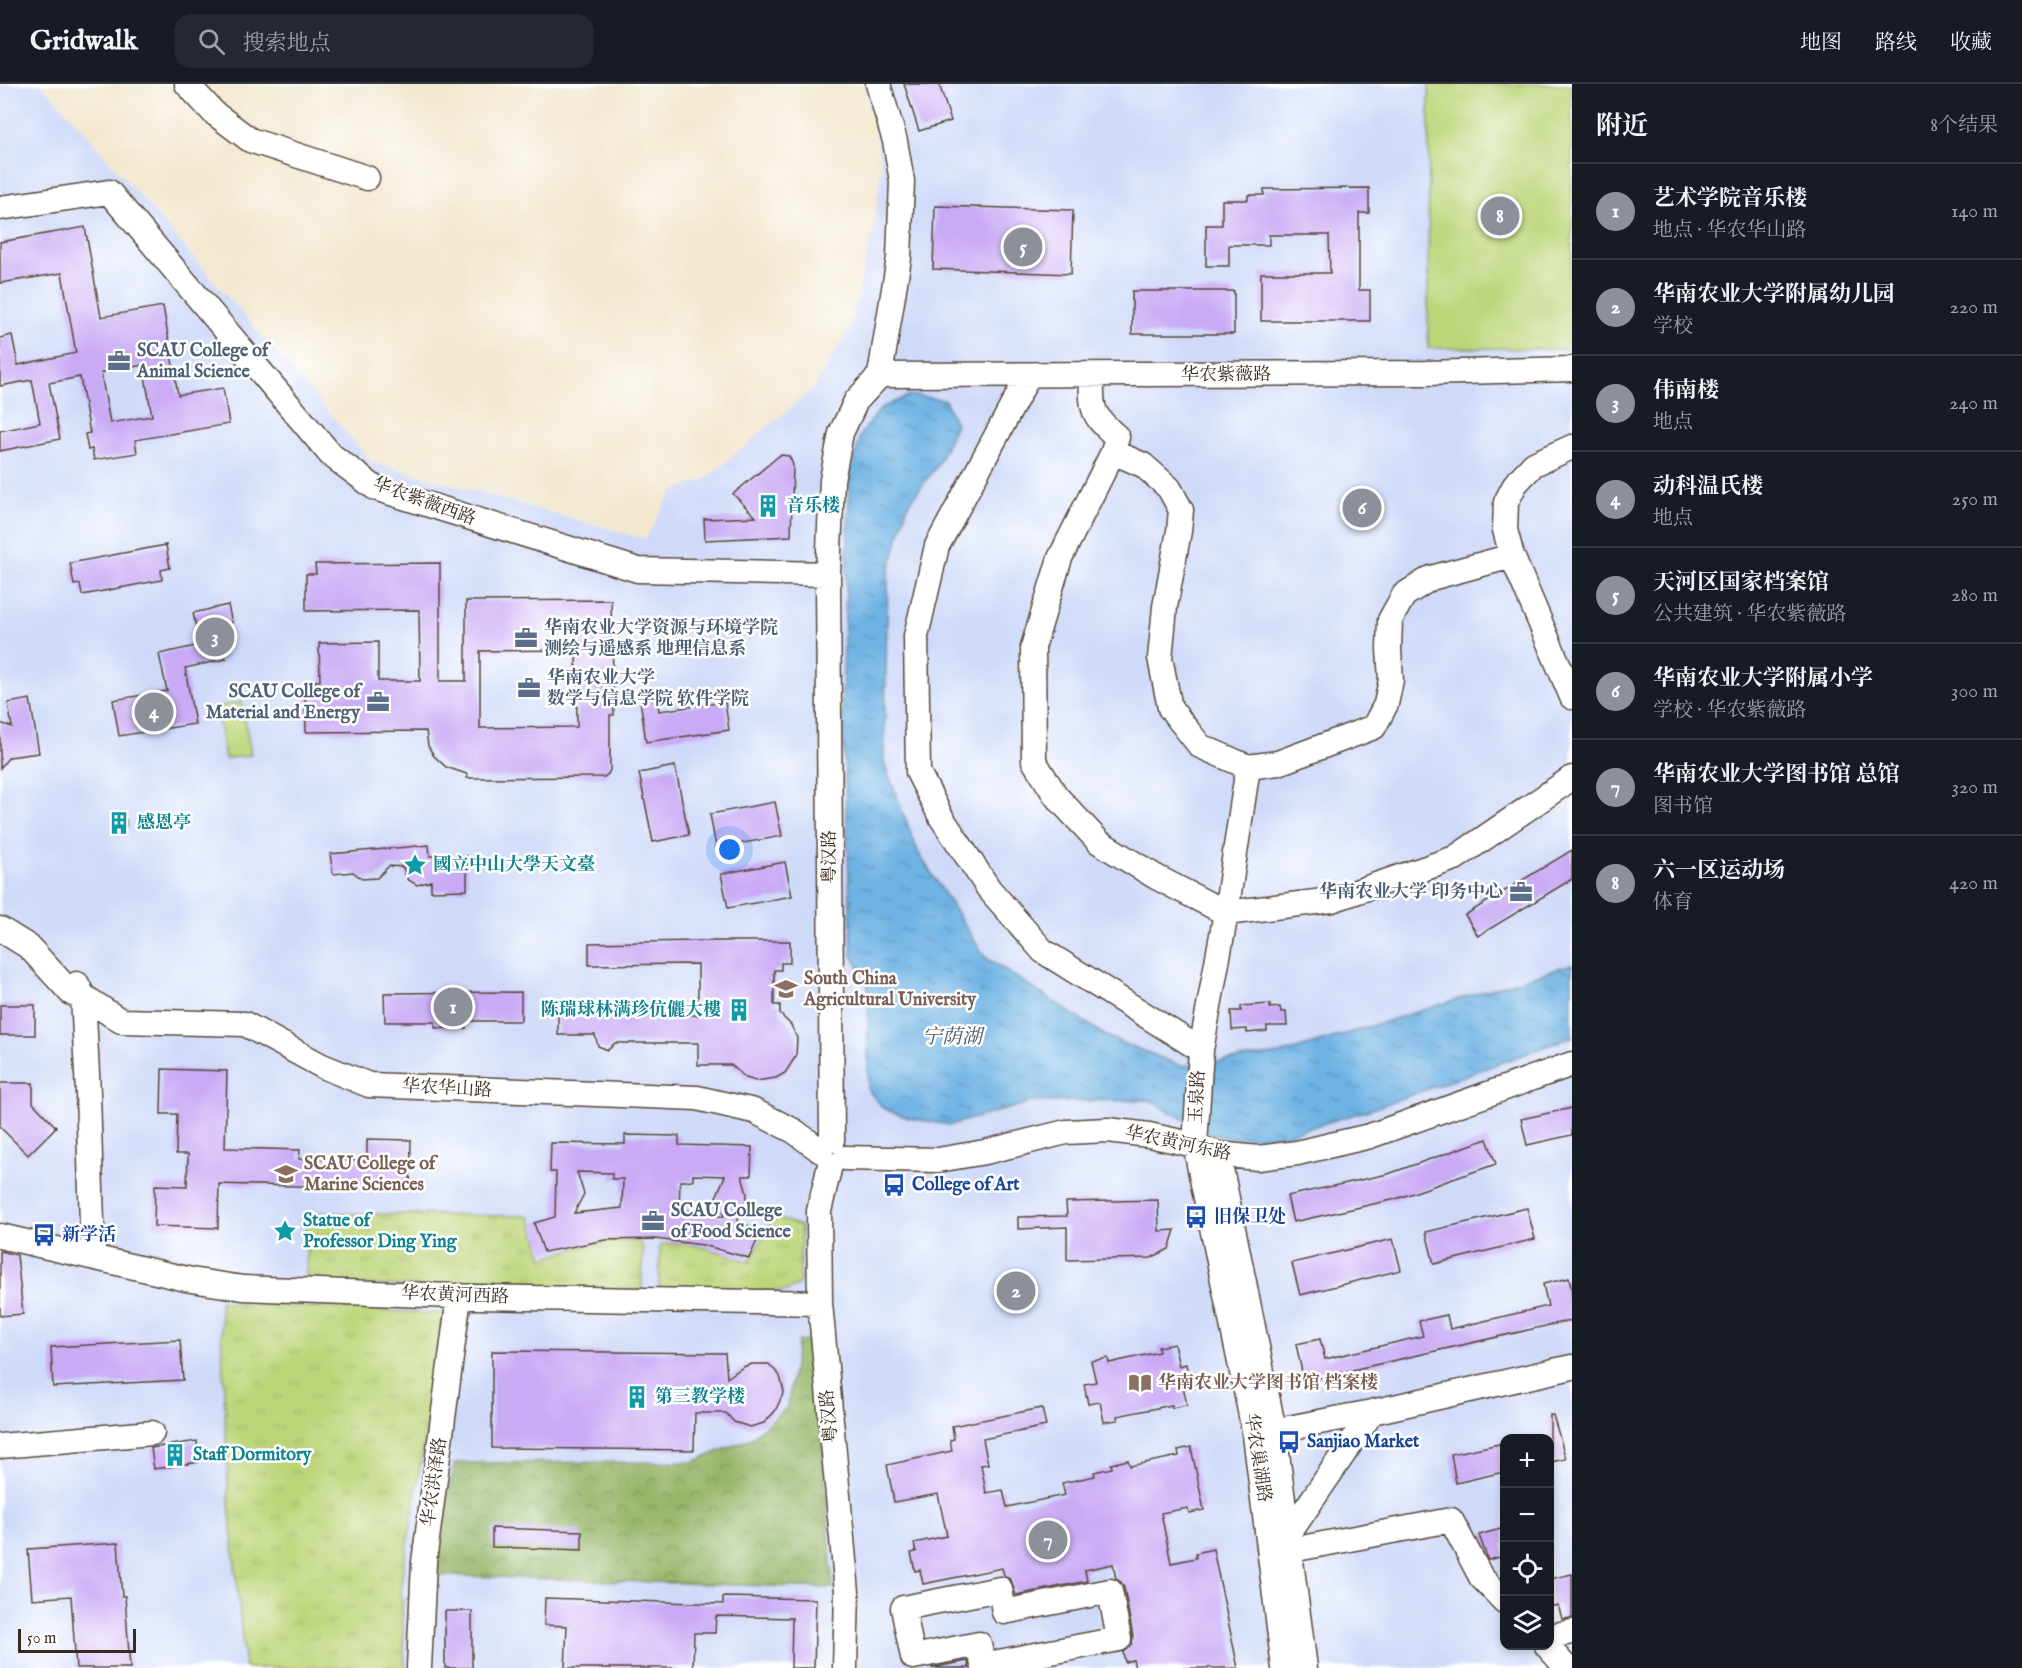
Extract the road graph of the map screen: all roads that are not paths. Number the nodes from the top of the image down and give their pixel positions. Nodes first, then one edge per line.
1 (187, 84) edge
2 (878, 84) edge
3 (367, 178) dead end
4 (0, 208) edge
5 (1572, 369) edge
6 (880, 375) junction
7 (1029, 375) junction
8 (1092, 376) junction
9 (1572, 447) edge
10 (1113, 452) junction
11 (1512, 556) junction
12 (828, 574) junction
13 (1572, 697) edge
14 (1248, 767) junction
15 (1572, 778) edge
16 (0, 911) edge
17 (1226, 913) junction
18 (0, 929) edge
19 (83, 996) junction
20 (1201, 1050) junction
21 (1572, 1064) edge
22 (1195, 1145) junction
23 (832, 1153) junction
24 (1218, 1154) junction
25 (0, 1236) edge
26 (93, 1256) junction
27 (459, 1296) junction
28 (820, 1302) junction
29 (1572, 1367) edge
30 (1372, 1412) junction
31 (152, 1433) dead end
32 (1264, 1433) junction
33 (0, 1446) edge
34 (1282, 1547) junction
35 (1500, 1597) edge
36 (903, 1608) joint
37 (1572, 1632) edge
38 (1554, 1635) edge
39 (1551, 1650) edge
40 (419, 1668) edge
41 (845, 1668) edge
42 (1284, 1668) edge
43 (1305, 1668) edge
44 (1567, 1668) edge

1 - 3 street
2 - 6 street
4 - 12 street, 华农紫薇西路
5 - 8 street, 华农紫薇路
6 - 7 street, 华农紫薇路
6 - 12 street, 粤汉路
7 - 8 street, 华农紫薇路
7 - 20 street
8 - 10 street
9 - 11 street
10 - 14 street
10 - 17 street
11 - 13 street
11 - 14 street
12 - 23 street, 粤汉路
14 - 17 street, 玉泉路
15 - 17 street
16 - 19 street
17 - 20 street, 玉泉路
18 - 19 street, 华农华山路
19 - 23 street, 华农华山路
19 - 26 street
20 - 22 street, 玉泉路
21 - 24 street, 华农黄河东路
22 - 23 street, 华农黄河东路
22 - 24 street, 华农黄河东路
22 - 32 street, 华农巢湖路
23 - 28 street, 粤汉路
24 - 32 street, 华农巢湖路
25 - 26 street, 华农黄河西路
26 - 27 street, 华农黄河西路
27 - 28 street, 华农黄河西路
27 - 40 street, 华农洪泽路
28 - 41 street, 粤汉路
29 - 30 street
30 - 32 street
30 - 34 street
31 - 33 street
32 - 34 street, 华农巢湖路
34 - 35 street
34 - 42 street, 华农巢湖路
34 - 43 street, 华农巢湖路
36 - 36 street
37 - 38 street
39 - 44 street

